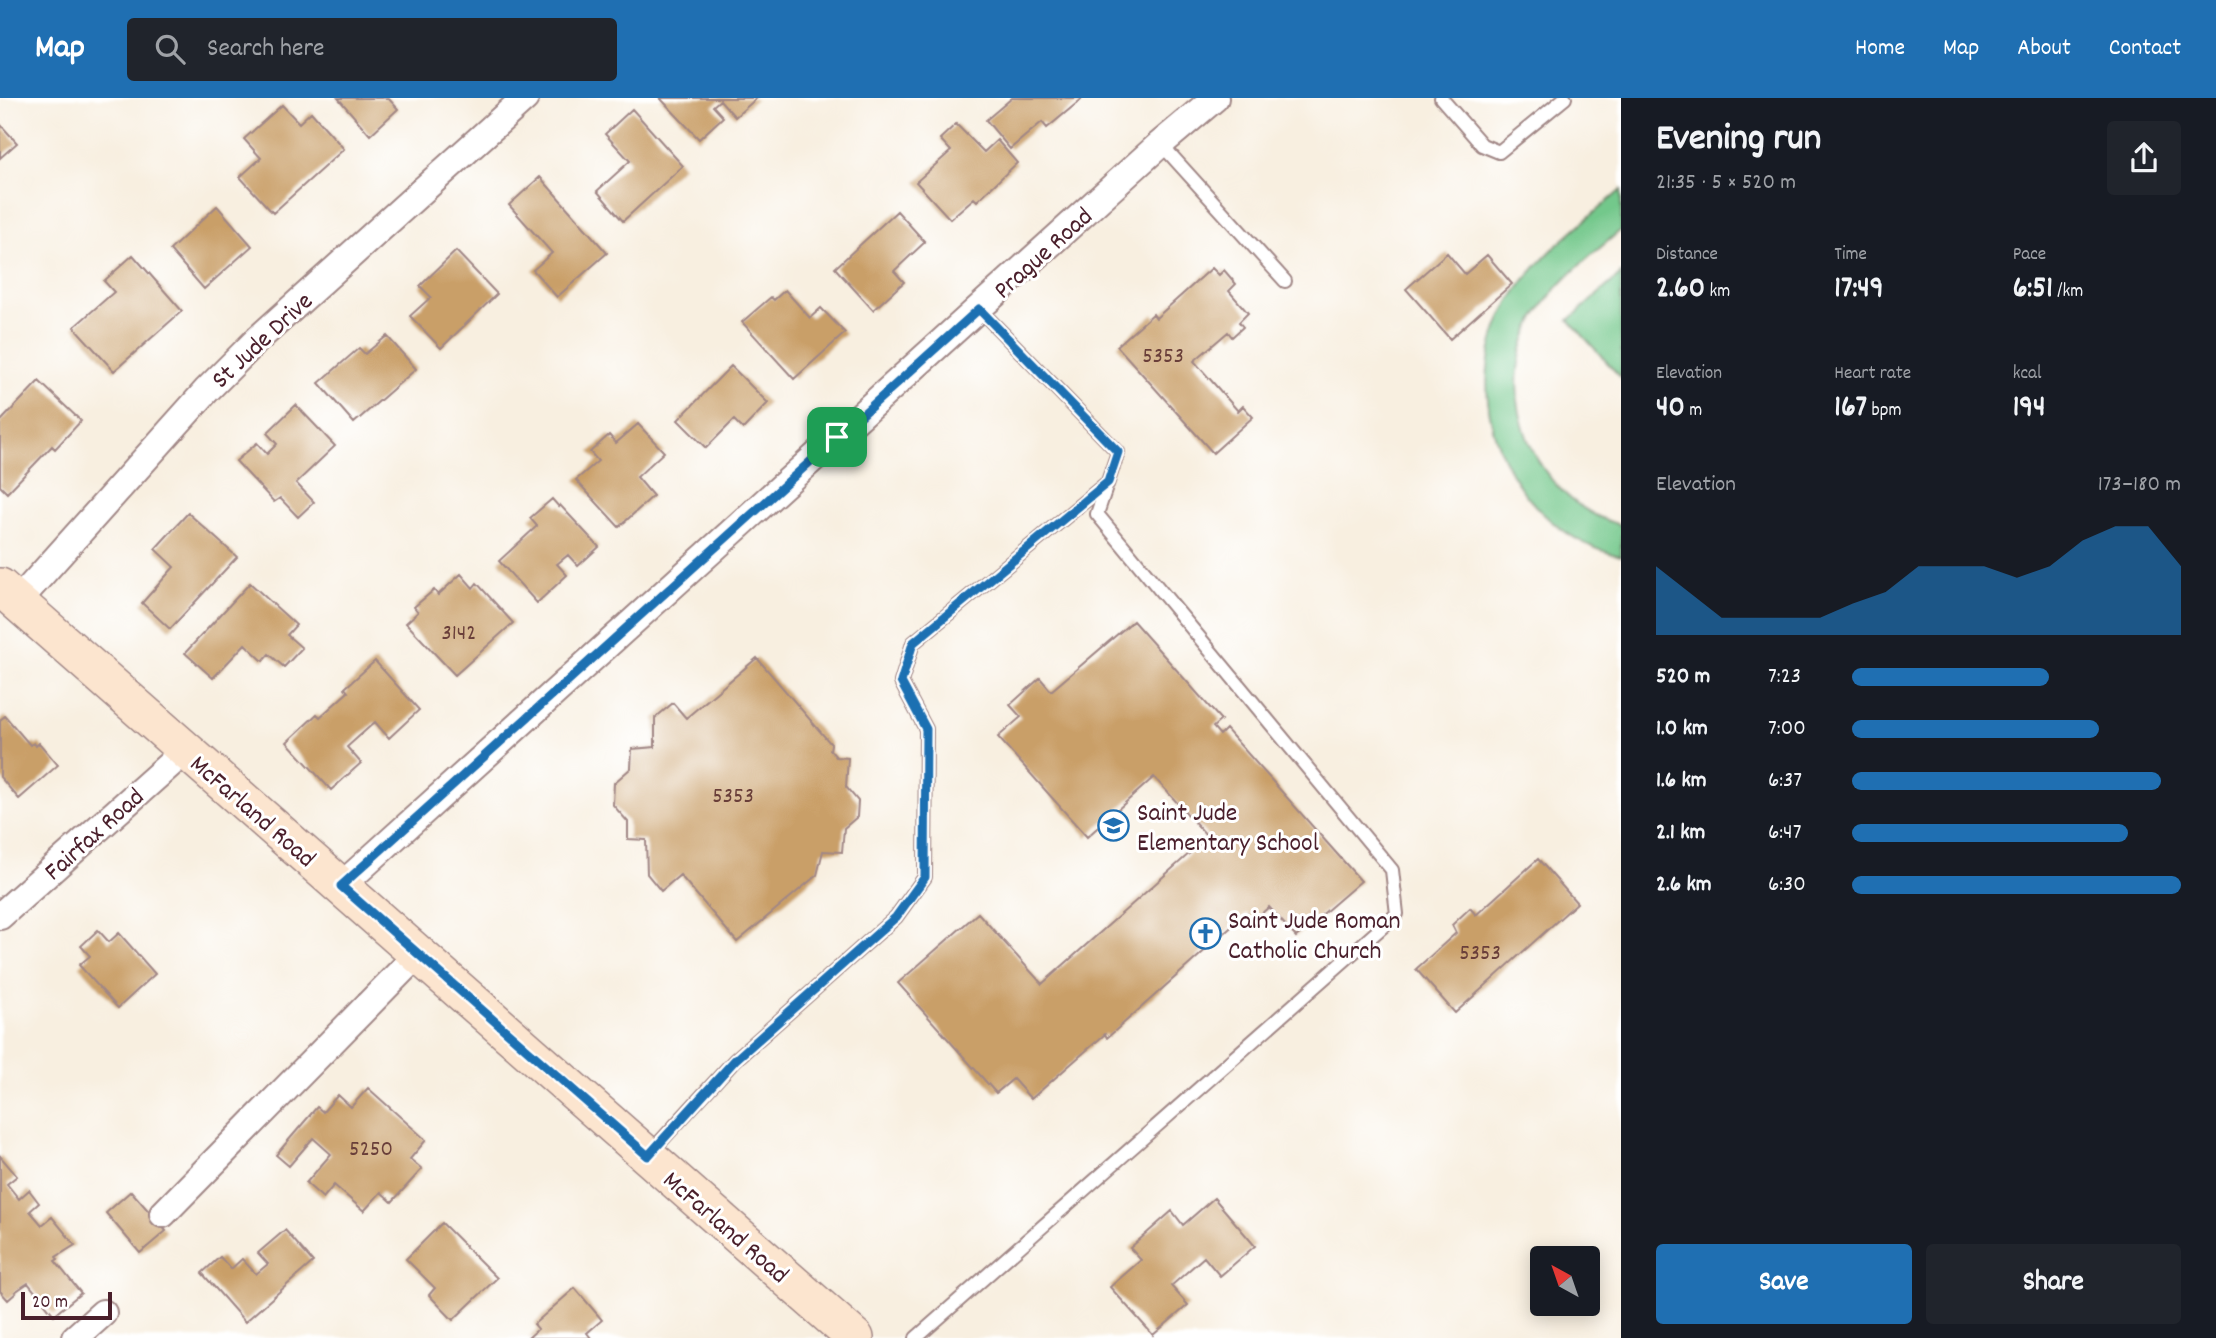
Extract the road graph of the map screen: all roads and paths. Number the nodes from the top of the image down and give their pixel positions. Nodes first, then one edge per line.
1 (526, 98) edge
2 (1215, 98) edge
3 (1565, 98) edge
4 (1444, 99) edge
5 (1161, 144) junction
6 (1285, 281) dead end
7 (979, 309) junction
8 (1108, 482) junction
9 (9, 595) edge
10 (186, 750) junction
11 (341, 886) junction
12 (0, 916) edge
13 (418, 954) junction
14 (648, 1156) junction
15 (163, 1214) dead end
16 (103, 1313) dead end
17 (920, 1334) edge
18 (75, 1338) edge
19 (855, 1338) edge

1 - 9 street, St Jude Drive
2 - 5 street, Prague Road
3 - 4 lane
5 - 6 lane
5 - 7 street, Prague Road
7 - 8 lane
7 - 11 street, Prague Road
8 - 14 lane
8 - 17 lane
9 - 10 street, McFarland Road
10 - 11 street, McFarland Road
10 - 12 street, Fairfax Road
11 - 13 street, McFarland Road
13 - 14 street, McFarland Road
13 - 15 street
14 - 19 street, McFarland Road
16 - 18 street

